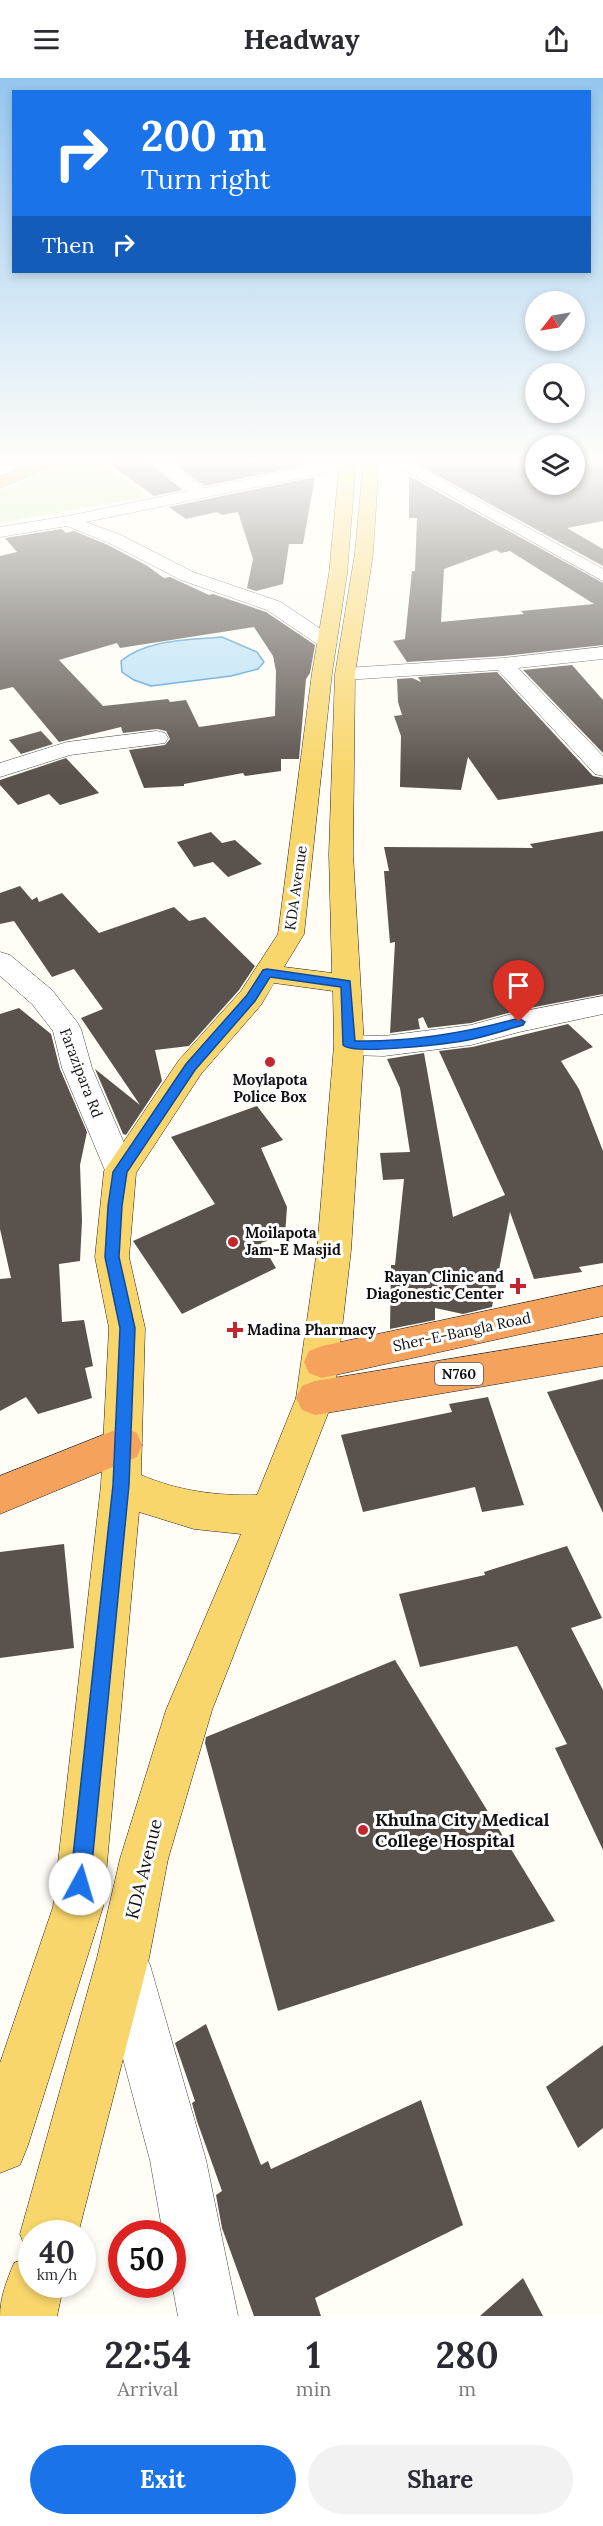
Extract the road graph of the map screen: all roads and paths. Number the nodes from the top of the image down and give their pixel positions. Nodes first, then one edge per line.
1 (166, 565) edge
2 (340, 565) edge
3 (362, 565) edge
4 (584, 565) edge
5 (603, 576) edge
6 (327, 642) junction
7 (603, 653) edge
8 (503, 664) junction
9 (345, 674) junction
10 (157, 738) dead end
11 (603, 768) edge
12 (0, 770) edge
13 (0, 961) edge
14 (267, 973) junction
15 (346, 984) junction
16 (603, 1005) edge
17 (350, 1045) junction
18 (120, 1172) junction
19 (603, 1301) edge
20 (603, 1350) edge
21 (318, 1380) junction
22 (123, 1444) junction
23 (121, 1485) junction
24 (0, 1495) edge
25 (270, 1514) junction
26 (123, 1958) junction
27 (0, 2145) edge
28 (53, 2220) edge
29 (32, 2298) edge
30 (27, 2316) edge
31 (208, 2316) edge

1 - 6 street
2 - 6 main road, KDA Avenue
3 - 9 main road
4 - 5 street
6 - 14 main road, KDA Avenue
7 - 8 street
8 - 9 street
8 - 11 street
9 - 15 main road
10 - 12 street
13 - 18 street, Farazipara Rd
14 - 15 main road
14 - 18 main road, KDA Avenue
15 - 17 main road
16 - 17 street
17 - 21 main road
18 - 22 main road, KDA Avenue
19 - 21 highway, Sher-E-Bangla Road
20 - 21 highway, N760
21 - 25 main road, KDA Avenue
22 - 23 main road, KDA Avenue
22 - 24 highway
23 - 25 main road
23 - 27 main road, KDA Avenue
25 - 26 main road, KDA Avenue
26 - 28 main road, KDA Avenue
26 - 31 street
29 - 30 main road

